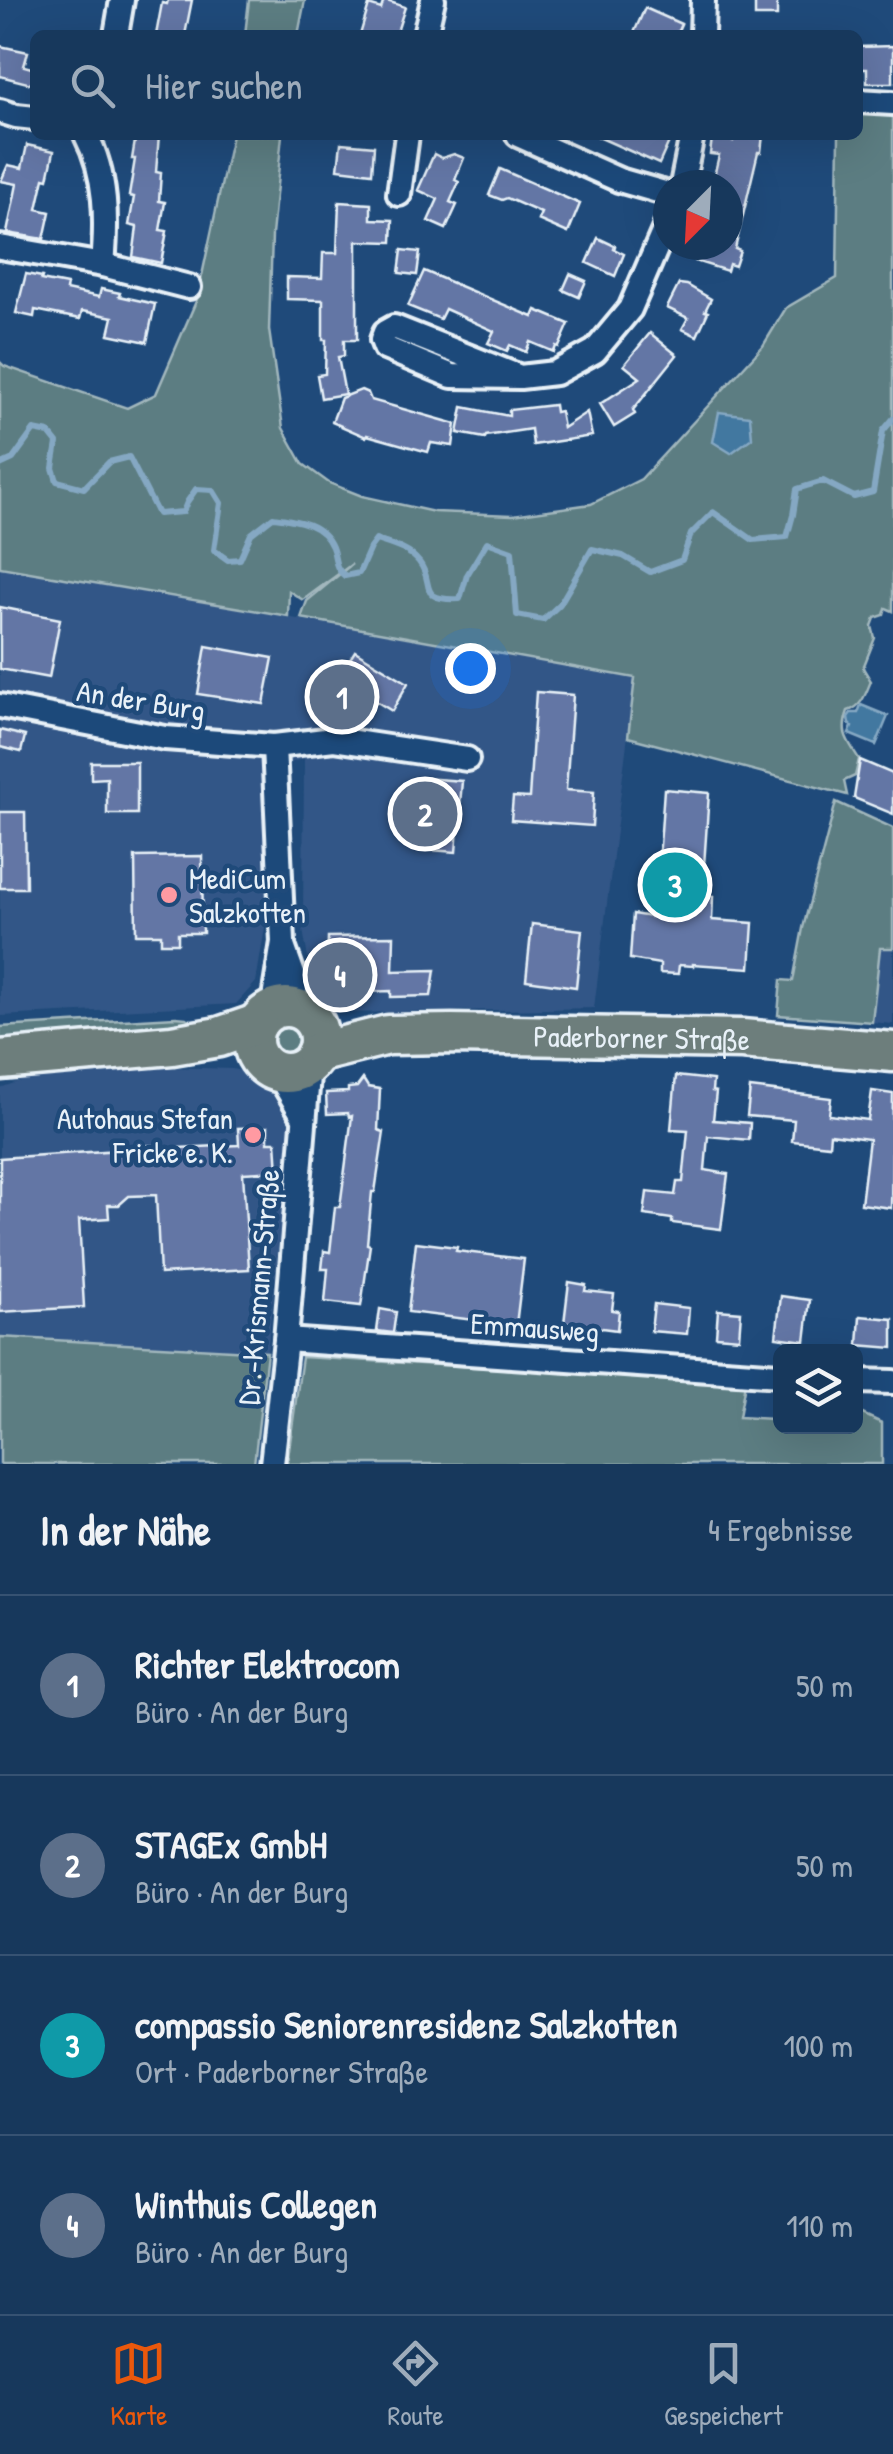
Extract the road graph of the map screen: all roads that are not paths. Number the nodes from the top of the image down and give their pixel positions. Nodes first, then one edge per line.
1 (122, 0) edge
2 (433, 0) edge
3 (703, 0) edge
4 (117, 30) edge
5 (426, 30) edge
6 (702, 30) edge
7 (863, 101) edge
8 (893, 103) edge
9 (0, 110) edge
10 (30, 117) edge
11 (88, 140) edge
12 (406, 140) edge
13 (529, 140) edge
14 (691, 140) edge
15 (685, 170) edge
16 (653, 190) edge
17 (399, 194) dead end
18 (0, 246) edge
19 (653, 255) edge
20 (103, 265) junction
21 (189, 286) dead end
22 (520, 378) junction
23 (0, 706) edge
24 (274, 746) junction
25 (467, 759) dead end
26 (287, 1039) junction
27 (893, 1052) edge
28 (0, 1060) edge
29 (303, 1116) junction
30 (286, 1340) junction
31 (773, 1375) edge
32 (863, 1380) edge
33 (893, 1382) edge
34 (272, 1464) edge

1 - 4 street
2 - 5 street
3 - 6 street
7 - 8 street
9 - 10 street
11 - 20 street
12 - 17 street
13 - 16 street
14 - 15 street
18 - 20 street
19 - 22 street
20 - 21 street
22 - 22 street
23 - 24 street, An der Burg
24 - 25 street, An der Burg
24 - 26 street
26 - 27 main road, Paderborner Straße
26 - 28 main road, Paderborner Straße
26 - 29 street
26 - 29 street, Dr.-Krismann-Straße
29 - 30 street, Dr.-Krismann-Straße
30 - 31 street, Emmausweg
30 - 34 street, Dr.-Krismann-Straße
32 - 33 street

